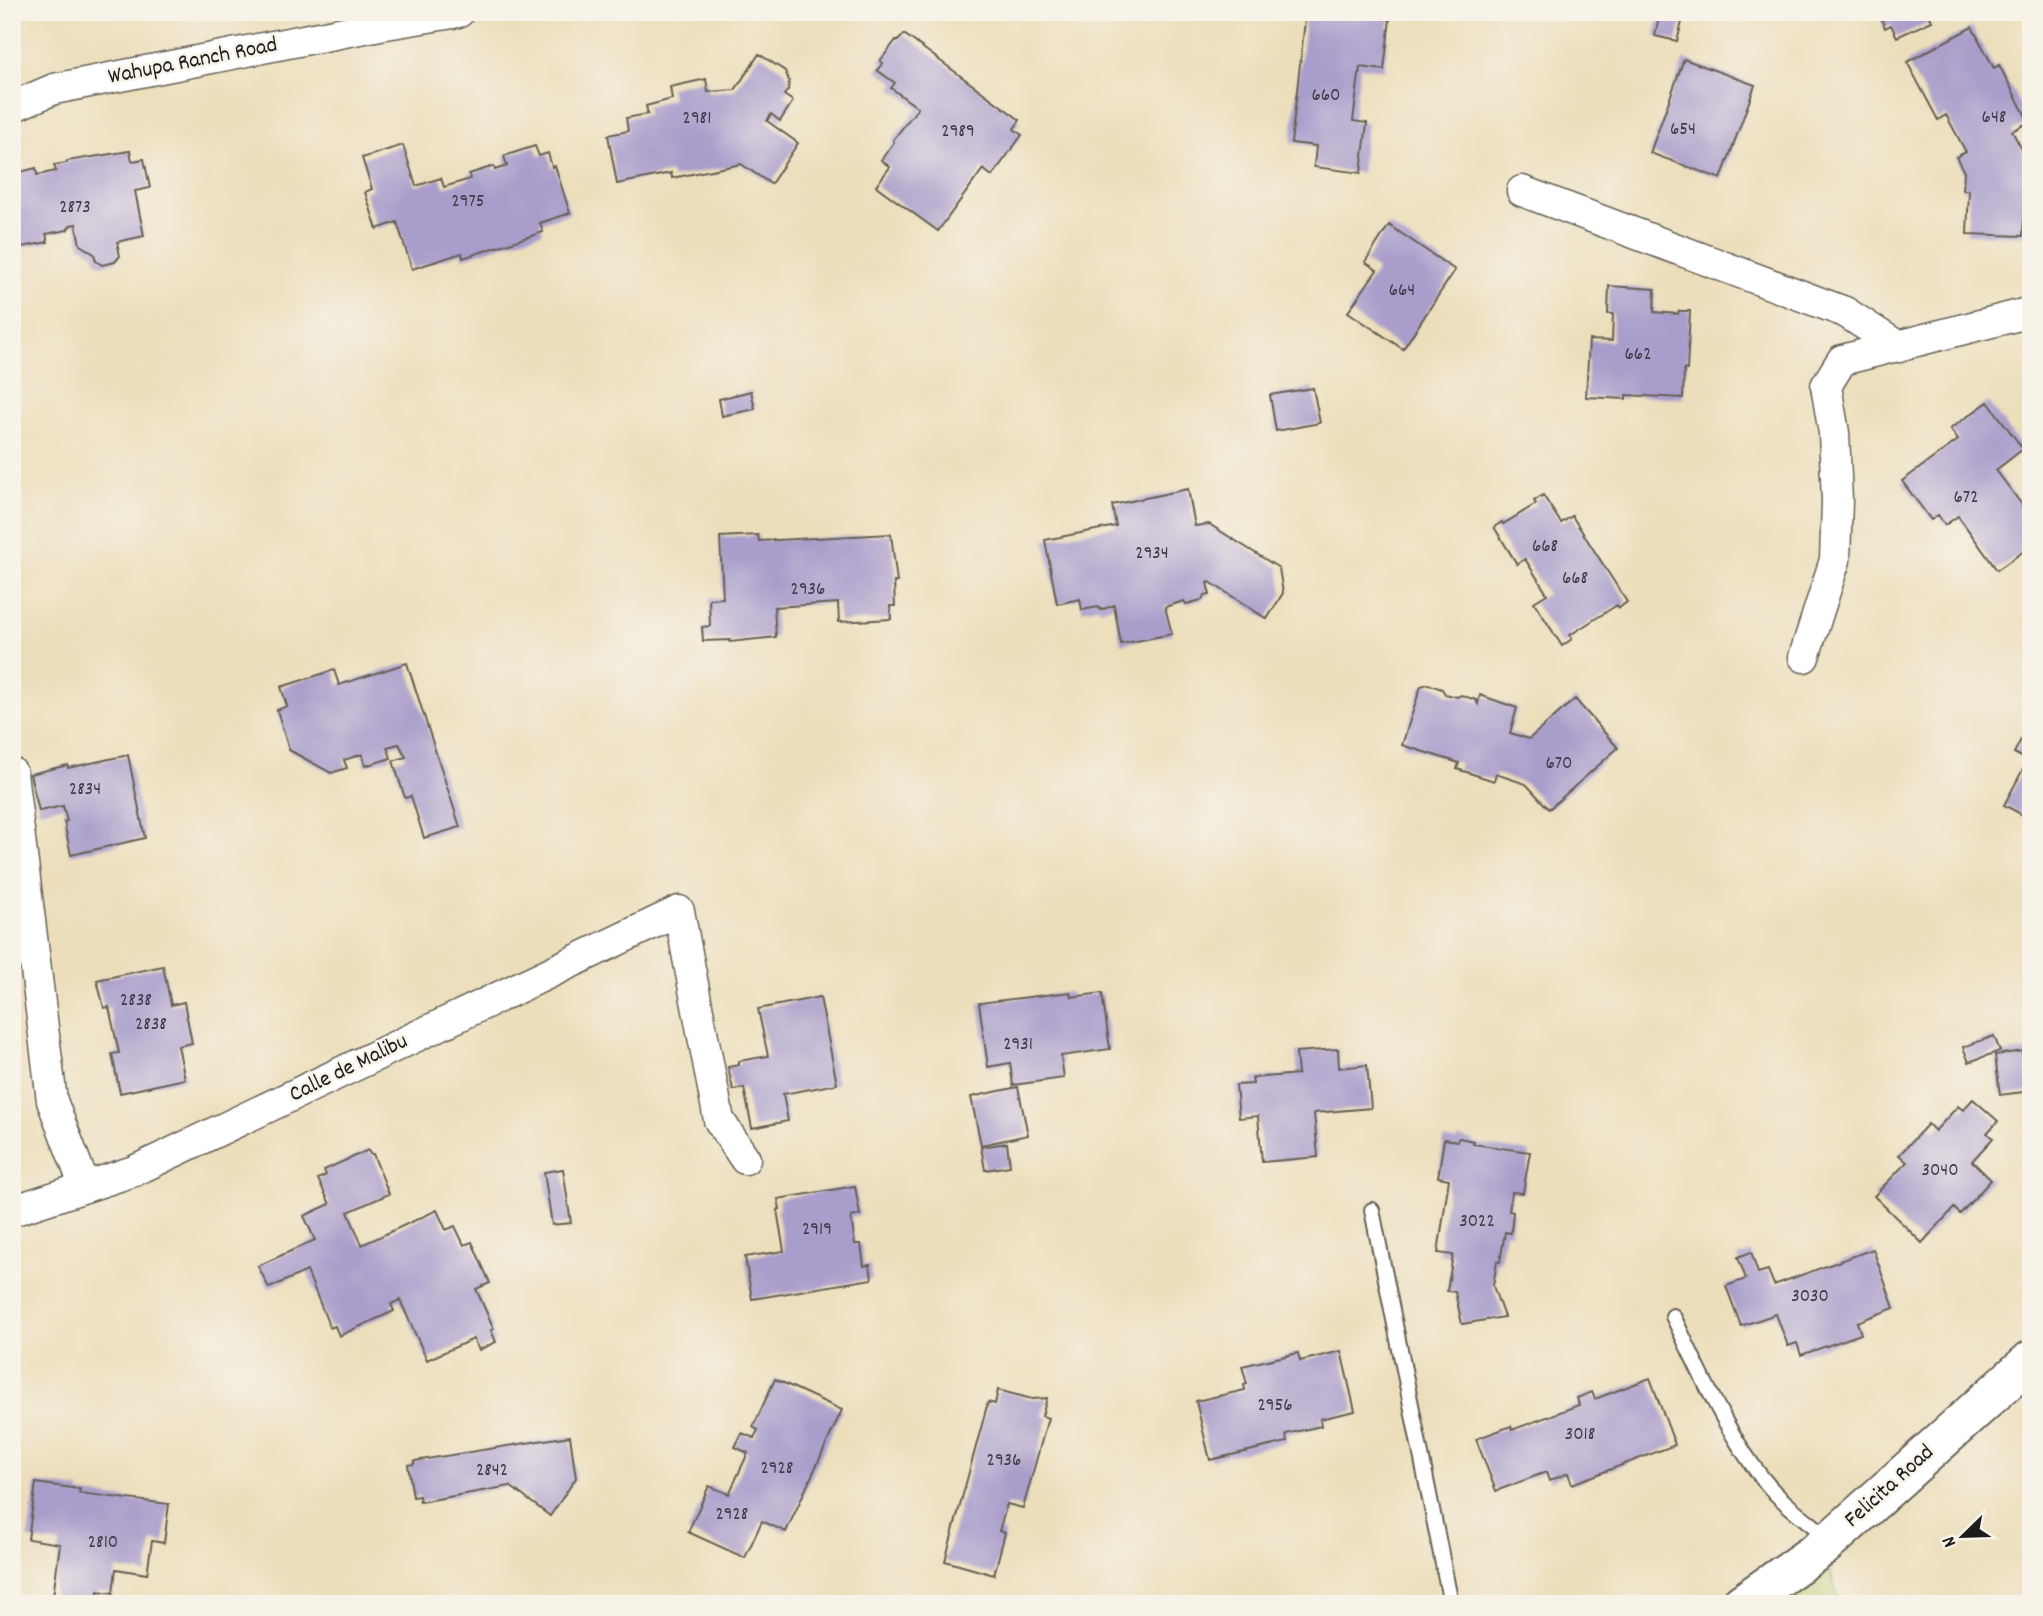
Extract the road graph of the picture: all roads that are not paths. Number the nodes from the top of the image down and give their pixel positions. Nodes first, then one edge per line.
1 (459, 12) edge
2 (12, 107) edge
3 (1522, 191) dead end
4 (2031, 312) edge
5 (1899, 347) junction
6 (1804, 657) dead end
7 (12, 773) edge
8 (745, 1159) dead end
9 (85, 1187) junction
10 (1372, 1210) dead end
11 (12, 1211) edge
12 (1674, 1316) dead end
13 (2031, 1360) edge
14 (1831, 1540) junction
15 (1451, 1604) edge
16 (1741, 1604) edge

1 - 2 street, Wahupa Ranch Road
3 - 5 street
4 - 5 street
5 - 6 street
7 - 9 street
8 - 9 street, Calle de Malibu
9 - 11 street, Calle de Malibu
10 - 15 lane
12 - 14 lane
13 - 14 main road, Felicita Road
14 - 16 main road, Felicita Road

